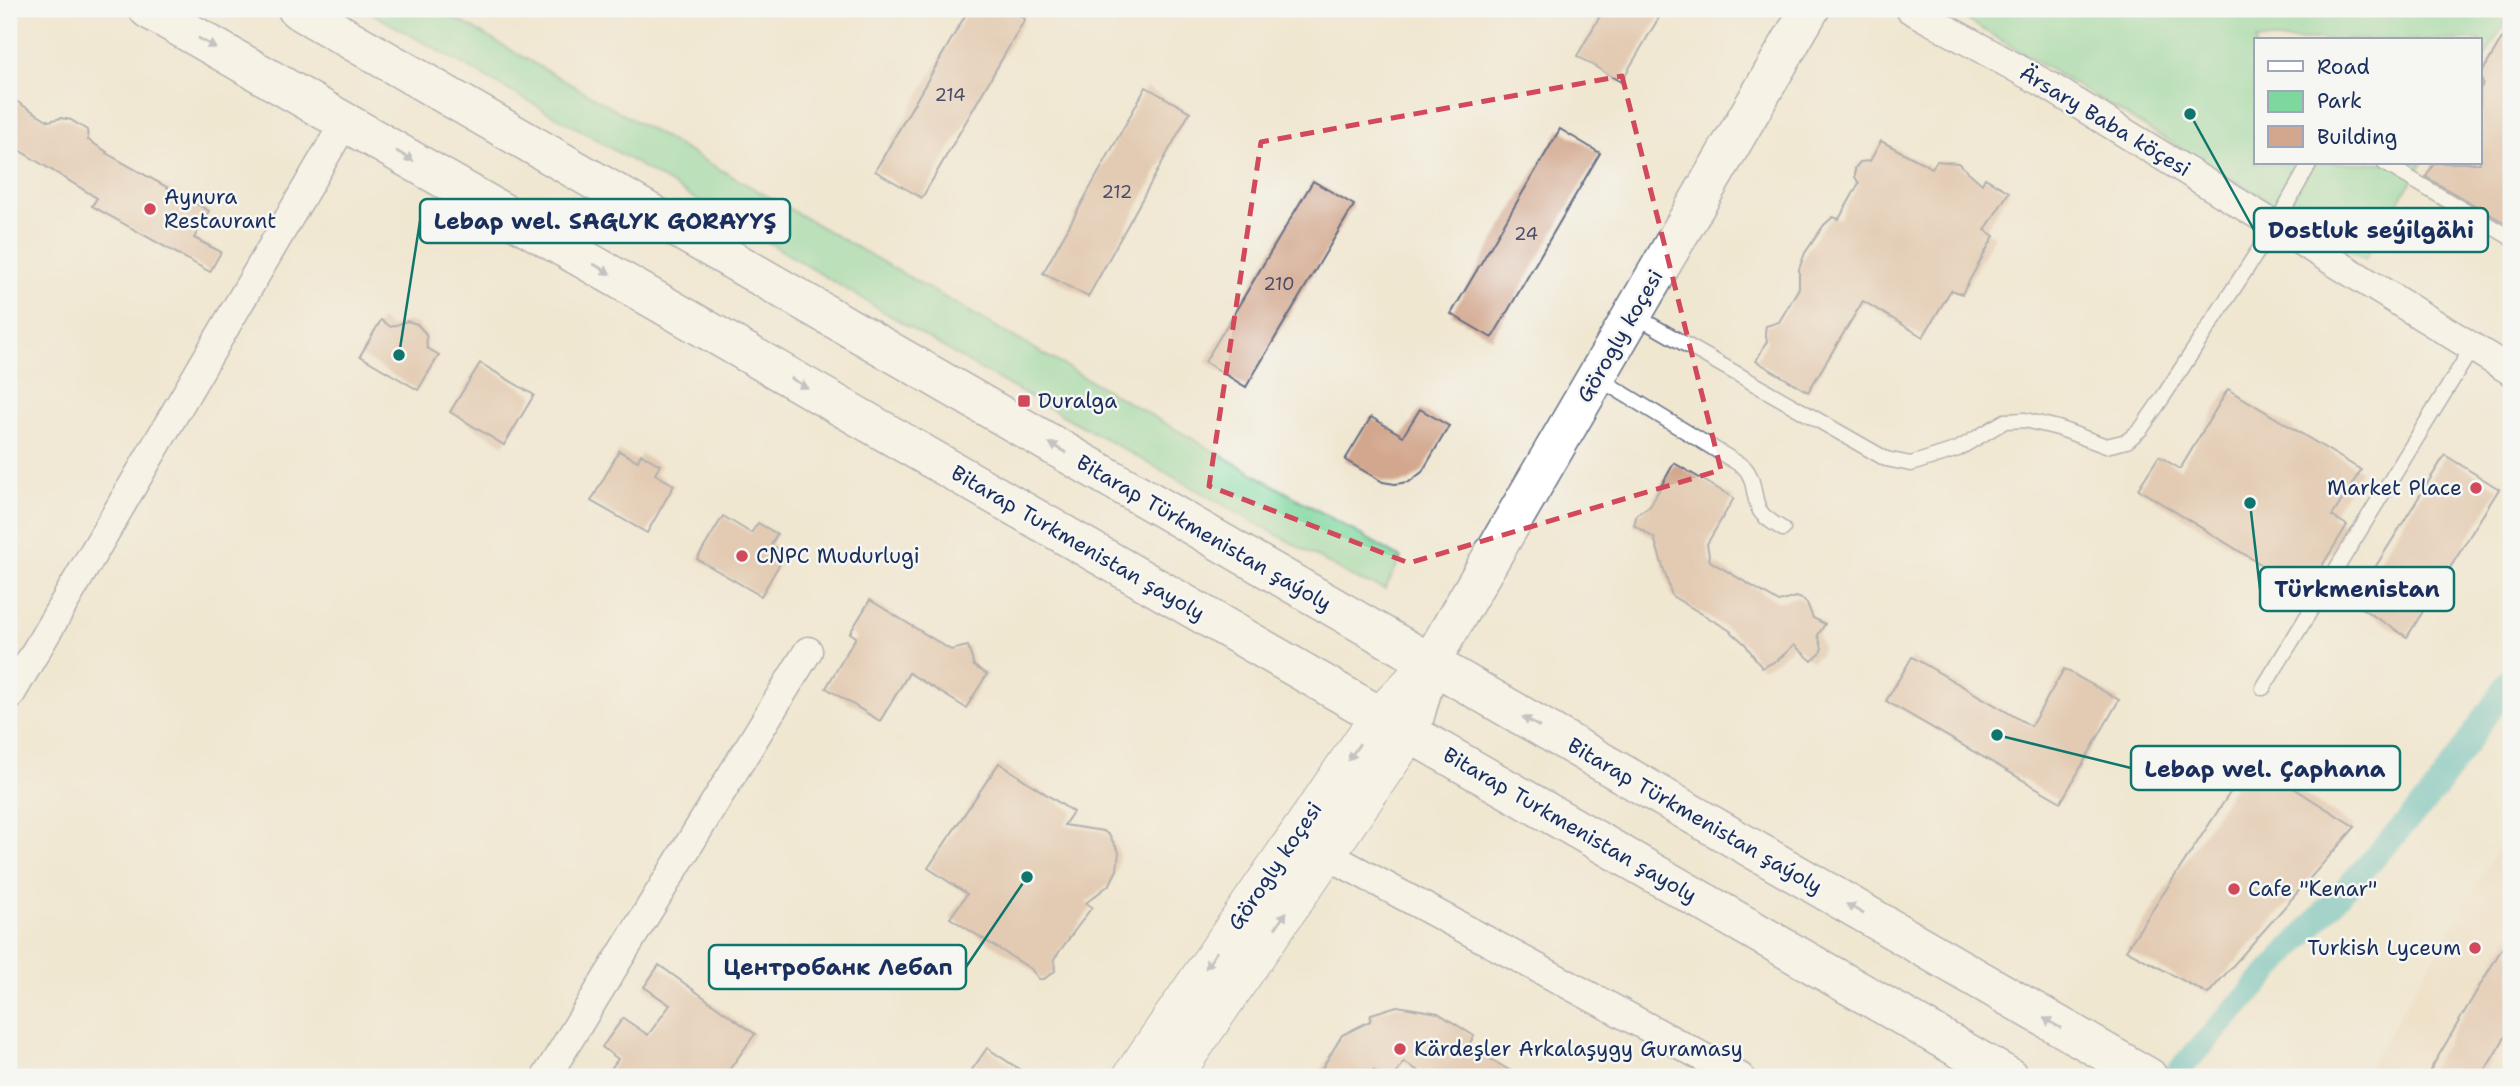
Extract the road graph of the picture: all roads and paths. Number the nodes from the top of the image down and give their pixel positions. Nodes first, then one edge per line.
1 (148, 9) edge
2 (297, 9) edge
3 (1811, 9) edge
4 (1910, 9) edge
5 (345, 122) junction
6 (2309, 164) edge
7 (2386, 164) edge
8 (2275, 225) junction
9 (2511, 237) edge
10 (1633, 314) junction
11 (2472, 348) junction
12 (2511, 371) edge
13 (1596, 377) junction
14 (1783, 529) dead end
15 (808, 651) dead end
16 (1430, 663) junction
17 (2263, 688) dead end
18 (9, 697) edge
19 (1394, 724) junction
20 (1326, 854) junction
21 (546, 1077) edge
22 (1131, 1077) edge
23 (1173, 1077) edge
24 (1740, 1077) edge
25 (2008, 1077) edge
26 (2148, 1077) edge

1 -> 5 main road, Bitarap Turkmenistan şayoly
16 -> 2 main road, Bitarap Türkmenistan şaýoly
3 - 10 main road, Görogly koçesi
4 - 8 street, Ärsary Baba köçesi
5 - 18 street
5 -> 19 main road, Bitarap Turkmenistan şayoly
6 - 8 lane
7 - 9 lane
8 - 10 lane
8 - 11 street, Ärsary Baba köçesi
10 - 13 main road, Görogly koçesi
11 - 12 street, Ärsary Baba köçesi
11 - 17 lane
13 - 14 lane
13 - 16 main road, Görogly koçesi
15 - 21 street
16 - 19 main road, Görogly koçesi
26 -> 16 main road, Bitarap Türkmenistan şaýoly
19 - 20 street, Görogly koçesi
19 -> 22 street, Görogly koçesi
19 - 25 main road, Bitarap Turkmenistan şayoly
23 -> 20 street, Görogly koçesi
20 - 24 street

